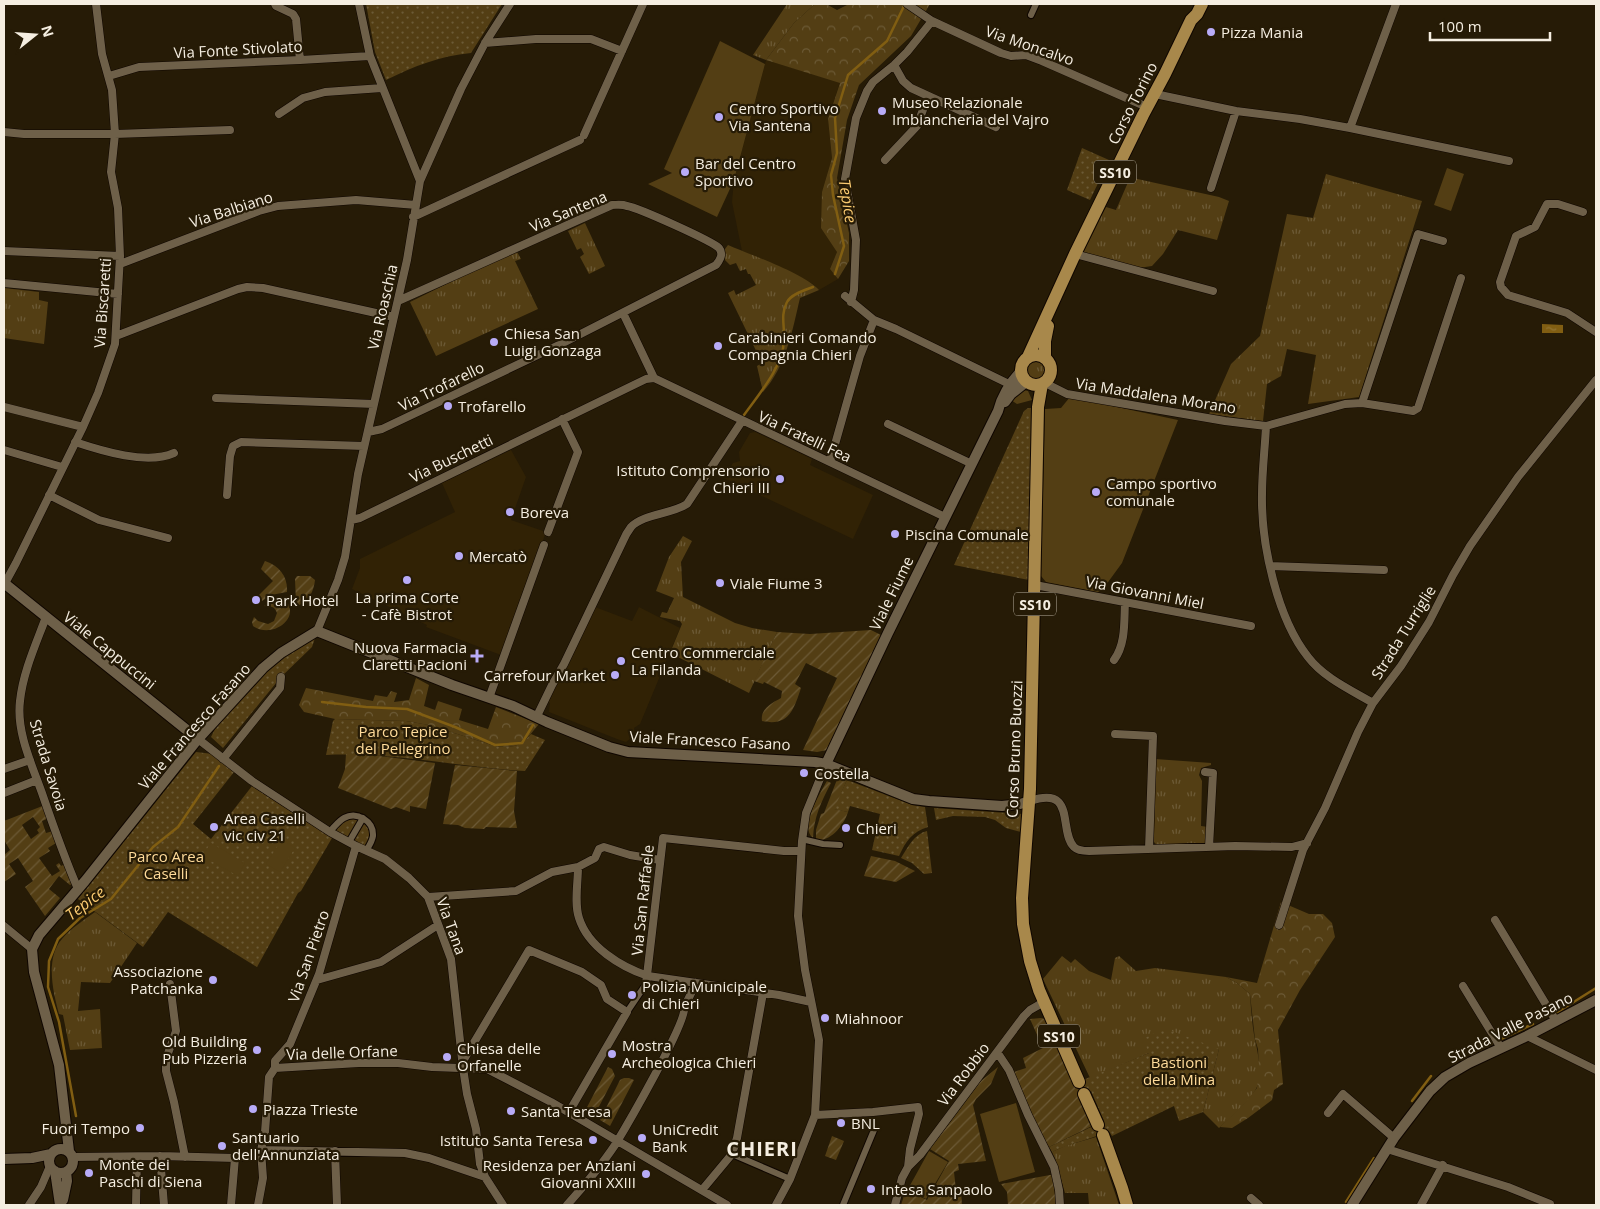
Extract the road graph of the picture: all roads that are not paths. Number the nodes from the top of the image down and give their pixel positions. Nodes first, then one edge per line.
1 (96, 4) edge
2 (275, 4) edge
3 (360, 4) edge
4 (510, 4) edge
5 (643, 4) edge
6 (906, 4) edge
7 (1036, 4) edge
8 (1194, 4) edge
9 (1202, 4) edge
10 (1396, 4) edge
11 (1031, 15) dead end
12 (929, 20) junction
13 (1191, 20) junction
14 (485, 43) junction
15 (622, 51) junction
16 (370, 56) junction
17 (300, 60) junction
18 (894, 66) junction
19 (109, 76) junction
20 (382, 88) junction
21 (1155, 94) junction
22 (928, 96) junction
23 (1147, 107) junction
24 (1236, 111) junction
25 (279, 114) dead end
26 (996, 126) dead end
27 (1350, 128) junction
28 (230, 130) dead end
29 (4, 132) edge
30 (115, 134) junction
31 (885, 160) dead end
32 (1509, 161) dead end
33 (420, 181) junction
34 (1211, 188) dead end
35 (416, 205) junction
36 (1583, 212) dead end
37 (413, 216) junction
38 (1443, 241) dead end
39 (4, 251) edge
40 (1075, 254) junction
41 (120, 260) junction
42 (1461, 278) dead end
43 (4, 283) edge
44 (1213, 291) dead end
45 (118, 294) junction
46 (398, 302) junction
47 (1051, 305) junction
48 (623, 313) junction
49 (394, 318) junction
50 (874, 320) junction
51 (1596, 332) edge
52 (116, 336) junction
53 (1028, 357) junction
54 (1045, 358) junction
55 (654, 378) junction
56 (1025, 379) junction
57 (1596, 380) edge
58 (1044, 383) junction
59 (1009, 384) junction
60 (216, 398) dead end
61 (1362, 403) junction
62 (374, 404) junction
63 (4, 407) edge
64 (1038, 407) junction
65 (998, 410) junction
66 (562, 419) junction
67 (742, 421) junction
68 (888, 424) dead end
69 (1266, 426) junction
70 (83, 427) junction
71 (368, 432) junction
72 (75, 442) junction
73 (364, 446) junction
74 (4, 450) edge
75 (174, 453) dead end
76 (830, 462) junction
77 (972, 464) junction
78 (62, 467) junction
79 (49, 495) junction
80 (228, 495) dead end
81 (945, 517) junction
82 (351, 520) junction
83 (548, 532) dead end
84 (168, 538) dead end
85 (544, 545) dead end
86 (1270, 566) junction
87 (1384, 570) dead end
88 (4, 584) edge
89 (1035, 585) junction
90 (1125, 602) junction
91 (46, 617) junction
92 (1251, 626) dead end
93 (317, 631) junction
94 (1114, 660) dead end
95 (282, 677) dead end
96 (489, 698) junction
97 (1373, 703) junction
98 (537, 716) junction
99 (1115, 734) dead end
100 (198, 739) junction
101 (223, 759) junction
102 (30, 760) junction
103 (826, 764) junction
104 (1214, 764) dead end
105 (4, 769) edge
106 (37, 780) junction
107 (4, 793) edge
108 (1030, 801) junction
109 (363, 818) junction
110 (332, 829) dead end
111 (806, 840) dead end
112 (1307, 843) junction
113 (352, 844) junction
114 (840, 845) dead end
115 (1209, 847) junction
116 (1149, 849) junction
117 (366, 851) junction
118 (801, 851) junction
119 (660, 860) junction
120 (578, 867) junction
121 (78, 889) junction
122 (428, 897) junction
123 (1495, 920) dead end
124 (438, 925) junction
125 (1279, 925) dead end
126 (4, 926) edge
127 (32, 948) junction
128 (317, 980) junction
129 (647, 980) junction
130 (696, 983) junction
131 (170, 984) dead end
132 (1463, 986) dead end
133 (763, 993) junction
134 (1596, 1000) edge
135 (811, 1002) junction
136 (1044, 1002) junction
137 (628, 1012) junction
138 (1556, 1021) junction
139 (1528, 1036) junction
140 (1498, 1044) junction
141 (997, 1052) junction
142 (463, 1064) junction
143 (275, 1068) junction
144 (1596, 1070) edge
145 (1079, 1082) dead end
146 (1084, 1094) dead end
147 (569, 1112) junction
148 (1328, 1113) dead end
149 (815, 1114) junction
150 (874, 1130) dead end
151 (1394, 1138) junction
152 (617, 1141) junction
153 (261, 1150) junction
154 (1387, 1150) junction
155 (335, 1151) junction
156 (732, 1154) junction
157 (160, 1156) junction
158 (137, 1157) junction
159 (185, 1157) junction
160 (235, 1158) junction
161 (4, 1159) edge
162 (58, 1159) junction
163 (1443, 1166) junction
164 (908, 1167) junction
165 (66, 1172) junction
166 (485, 1177) junction
167 (790, 1179) junction
168 (702, 1190) junction
169 (1251, 1198) dead end
170 (1550, 1204) dead end
171 (29, 1205) edge
172 (61, 1205) edge
173 (136, 1205) edge
174 (164, 1205) edge
175 (231, 1205) edge
176 (258, 1205) edge
177 (337, 1205) edge
178 (503, 1205) edge
179 (567, 1205) edge
180 (727, 1205) edge
181 (776, 1205) edge
182 (843, 1205) edge
183 (895, 1205) edge
184 (1060, 1205) edge
185 (1127, 1205) edge
186 (1259, 1205) edge
187 (1352, 1205) edge
188 (1421, 1205) edge

1 - 19 street, Via Biscaretti
2 - 17 street
3 - 16 street
4 - 14 street, Via Roaschia
5 - 15 street
6 - 12 street, Via Moncalvo
7 - 11 street
8 - 13 main road, Corso Torino / SS10
9 - 13 main road, Corso Torino / SS10
10 - 27 street
12 - 18 street
12 - 23 street, Via Moncalvo
13 - 21 main road, Corso Torino / SS10
14 - 15 street
14 - 33 street, Via Roaschia
15 - 37 street
16 - 17 street, Via Fonte Stivolato
16 - 20 street
17 - 19 street, Via Fonte Stivolato
18 - 22 street
18 - 50 street
19 - 30 street, Via Biscaretti
20 - 25 street
20 - 33 street
21 - 23 main road, Corso Torino / SS10
21 - 24 street
22 - 26 street
22 - 31 street
23 - 40 main road, Corso Torino / SS10
24 - 27 street
24 - 34 street
27 - 32 street
28 - 30 street
29 - 30 street
30 - 41 street, Via Biscaretti
33 - 35 street, Via Roaschia
35 - 37 street, Via Roaschia
35 - 41 street, Via Balbiano
36 - 51 street
37 - 46 street, Via Roaschia
38 - 61 street
39 - 41 street
40 - 44 street
40 - 47 main road, Corso Torino / SS10
41 - 45 street, Via Biscaretti
42 - 61 street, Via Maddalena Morano
43 - 45 street
45 - 52 street, Via Biscaretti
46 - 48 street, Via Santena
46 - 49 street, Via Roaschia
47 - 53 main road, Corso Torino / SS10
47 - 54 main road, Corso Torino / SS10
48 - 55 street
48 - 71 street, Via Trofarello
49 - 52 street
49 - 62 street, Via Roaschia
50 - 59 street
50 - 76 street
52 - 70 street, Via Biscaretti
53 - 54 main road
53 - 56 main road, SS10
54 - 58 main road, SS10
55 - 66 street, Via Buschetti
55 - 67 street, Via Fratelli Fea
56 - 58 main road
56 - 59 street, Viale Fiume
56 - 64 main road, Corso Bruno Buozzi / SS10
56 - 65 street, Viale Fiume
57 - 97 street, Strada Turriglie
58 - 64 main road, Corso Bruno Buozzi / SS10
58 - 69 street, Via Maddalena Morano
59 - 65 street, Viale Fiume
60 - 62 street
61 - 69 street, Via Maddalena Morano
62 - 71 street, Via Roaschia
63 - 70 street
64 - 89 main road, Corso Bruno Buozzi / SS10
65 - 77 street, Viale Fiume
66 - 82 street, Via Buschetti
66 - 83 street
67 - 76 street, Via Fratelli Fea
67 - 98 street
68 - 77 street
69 - 86 street
70 - 72 street, Via Biscaretti
71 - 73 street, Via Roaschia
72 - 75 street
72 - 78 street, Via Biscaretti
73 - 80 street
73 - 82 street, Via Roaschia
74 - 78 street
76 - 81 street, Via Fratelli Fea
77 - 81 street, Viale Fiume
78 - 79 street, Via Biscaretti
79 - 84 street
79 - 88 street, Via Biscaretti
81 - 103 street, Viale Fiume
82 - 93 street, Via Roaschia
85 - 96 street
86 - 87 street
86 - 97 street
88 - 91 street, Viale Cappuccini
89 - 90 street, Via Giovanni Miel
89 - 108 main road, Corso Bruno Buozzi / SS10
90 - 92 street, Via Giovanni Miel
90 - 94 street
91 - 100 street, Viale Cappuccini
91 - 102 street, Strada Savoia
93 - 96 street, Viale Francesco Fasano
93 - 100 street, Viale Francesco Fasano
95 - 101 street
96 - 98 street, Viale Francesco Fasano
97 - 112 street, Strada Turriglie
98 - 103 street, Viale Francesco Fasano
99 - 116 street
100 - 101 street, Via Tana
100 - 121 street, Viale Francesco Fasano
101 - 113 street, Via Tana
102 - 105 street
102 - 106 street, Strada Savoia
103 - 108 street, Viale Francesco Fasano
103 - 118 street
104 - 115 street
106 - 107 street
106 - 121 street, Strada Savoia
108 - 116 street
108 - 136 main road, Corso Bruno Buozzi / SS10
109 - 110 street
109 - 113 street
109 - 117 street
111 - 114 street
112 - 115 street
112 - 125 street, Strada Turriglie
113 - 117 street, Via Tana
113 - 128 street, Via San Pietro
115 - 116 street
117 - 122 street, Via Tana
118 - 119 street, Via San Raffaele
118 - 135 street
119 - 120 street
119 - 129 street, Via San Raffaele
120 - 122 street
120 - 129 street
121 - 127 street, Viale Francesco Fasano
122 - 124 street, Via Tana
123 - 138 street
124 - 128 street
124 - 142 street, Via Tana
126 - 127 street
127 - 162 street
128 - 143 street, Via San Pietro
129 - 130 street
129 - 137 street, Via San Raffaele
130 - 133 street
130 - 152 street
131 - 159 street
132 - 140 street
133 - 135 street
133 - 156 street
134 - 138 street, Strada Valle Pasano
135 - 149 street
136 - 141 street, Via Robbio
136 - 145 main road, Corso Bruno Buozzi / SS10
137 - 142 street
137 - 147 street, Via San Raffaele
138 - 139 street, Strada Valle Pasano
139 - 140 street, Strada Valle Pasano
139 - 144 street
140 - 151 street, Strada Valle Pasano
141 - 164 street, Via Robbio
141 - 184 street
142 - 143 street, Via delle Orfane
142 - 147 street, Via delle Orfane
142 - 166 street, Via Tana
143 - 153 street, Via delle Orfane
146 - 185 main road
147 - 152 street, Via delle Orfane
148 - 151 street
149 - 164 street
149 - 167 street
150 - 182 street
151 - 154 street, Strada Valle Pasano
152 - 168 street, Via delle Orfane
152 - 179 street
153 - 155 street
153 - 160 street
153 - 176 street, Via delle Orfane
154 - 163 street
154 - 187 street, Strada Valle Pasano
155 - 166 street
155 - 177 street
156 - 167 street
156 - 168 street
157 - 158 street
157 - 159 street
157 - 174 street
158 - 162 street
158 - 173 street
159 - 160 street
160 - 175 street
161 - 162 street
162 - 165 street
162 - 165 street
162 - 171 street
162 - 172 street
163 - 170 street
163 - 188 street
164 - 183 street
165 - 172 street
166 - 178 street, Via Tana
167 - 181 street
168 - 180 street, Via delle Orfane
169 - 186 street

